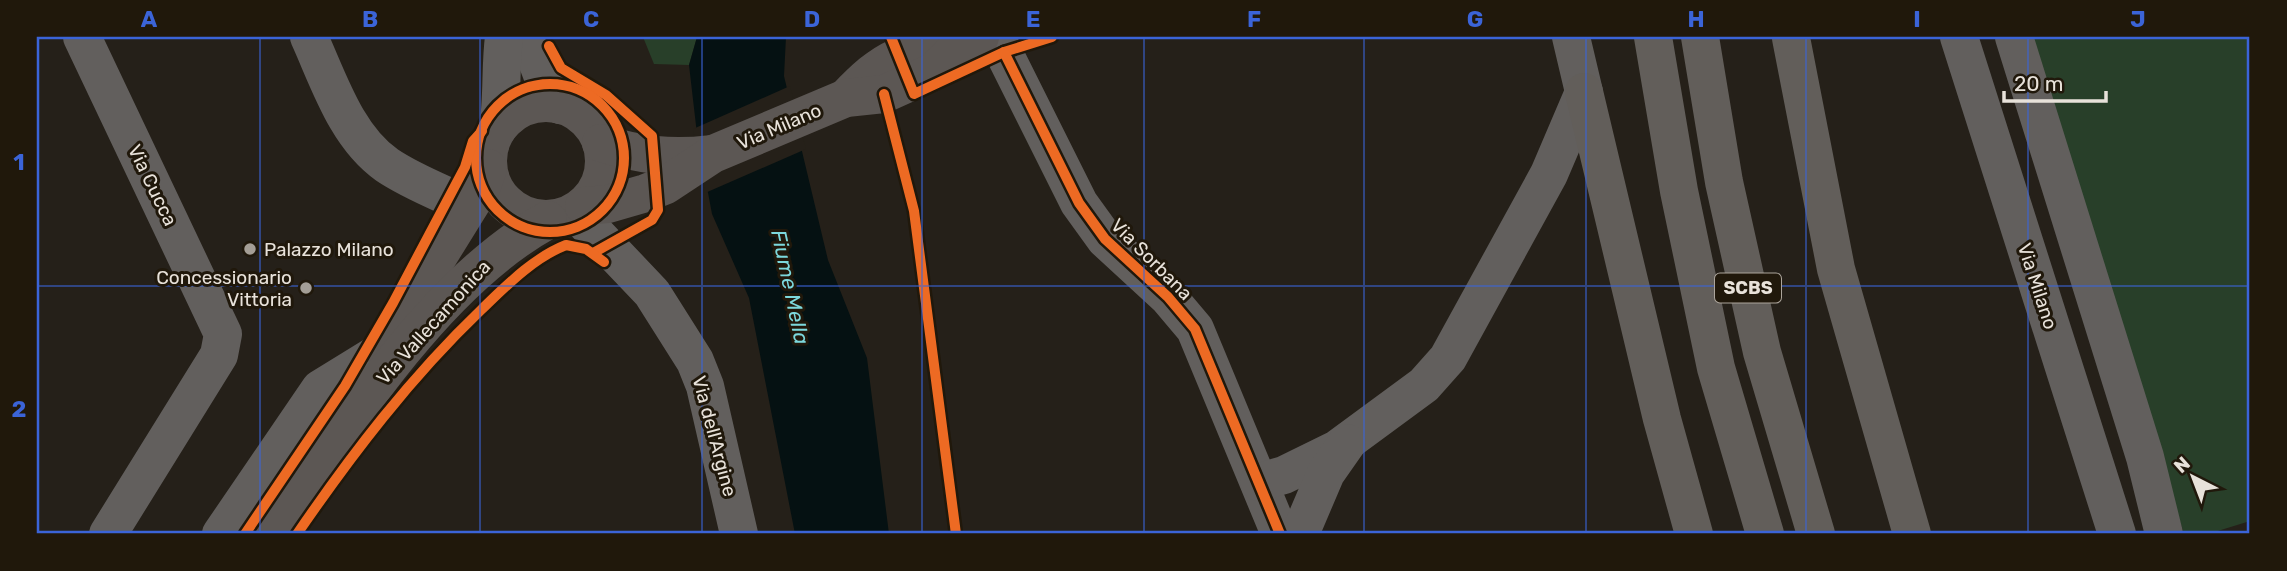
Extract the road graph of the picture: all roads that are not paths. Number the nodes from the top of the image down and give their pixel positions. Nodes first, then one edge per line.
1 (82, 37) edge
2 (309, 37) edge
3 (504, 37) edge
4 (528, 37) edge
5 (996, 37) edge
6 (1571, 37) edge
7 (1653, 37) edge
8 (1700, 37) edge
9 (1791, 37) edge
10 (1959, 37) edge
11 (2014, 37) edge
12 (970, 42) edge
13 (1584, 92) junction
14 (560, 105) junction
15 (498, 128) junction
16 (601, 142) junction
17 (713, 154) junction
18 (488, 168) junction
19 (469, 206) junction
20 (569, 213) junction
21 (385, 349) junction
22 (359, 407) junction
23 (1350, 439) junction
24 (1259, 482) junction
25 (108, 534) edge
26 (221, 534) edge
27 (274, 534) edge
28 (739, 534) edge
29 (1280, 534) edge
30 (1300, 534) edge
31 (1694, 534) edge
32 (1766, 534) edge
33 (1816, 534) edge
34 (1912, 534) edge
35 (2117, 534) edge
36 (2142, 534) edge
37 (2164, 534) edge

1 - 25 street, Via Cucca
2 - 19 street
3 - 15 street
4 - 14 street
5 - 24 street, Via Sorbana
6 - 13 street
7 - 32 highway, SCBS
8 - 33 highway, SCBS
9 - 34 highway
10 - 35 street, Via Milano
11 - 37 street
12 - 17 main road, Via Milano
13 - 23 street
13 - 31 highway
14 - 15 main road
14 - 16 main road
15 - 18 main road
16 - 17 main road, Via Milano
16 - 20 main road
17 - 20 main road, Via Milano
18 - 19 main road, Via Vallecamonica
18 - 20 main road
19 - 21 main road, Via Vallecamonica
20 - 22 main road, Via Vallecamonica
20 - 28 street, Via dell'Argine
21 - 22 main road, Via Vallecamonica
21 - 26 street, Via Vallecamonica
22 - 27 main road, Via Vallecamonica
23 - 24 street
23 - 30 street
24 - 29 street, Via Sorbana
36 - 37 street

